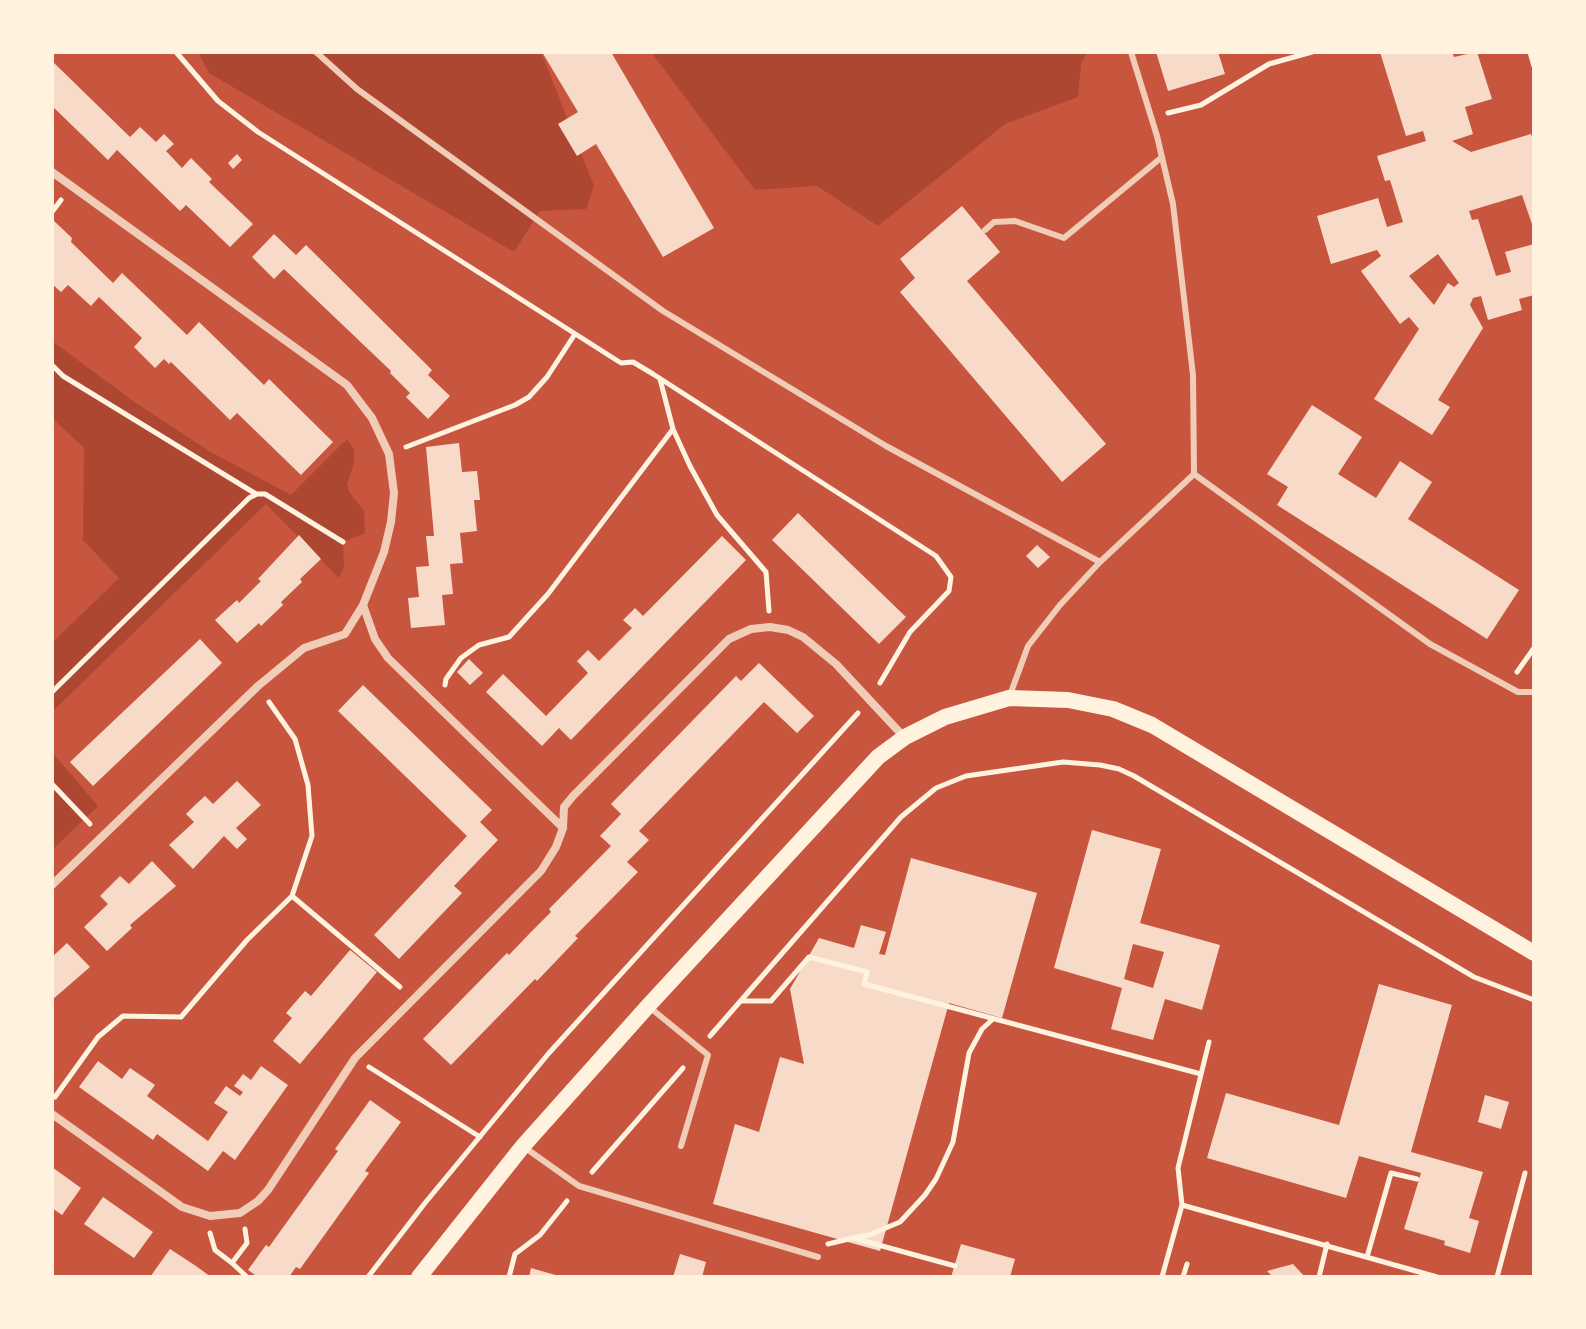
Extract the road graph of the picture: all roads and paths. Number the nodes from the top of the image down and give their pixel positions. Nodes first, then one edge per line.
1 (176, 52) edge
2 (316, 52) edge
3 (1131, 52) edge
4 (1312, 52) edge
5 (1530, 52) edge
6 (1534, 66) edge
7 (1151, 117) junction
8 (1162, 157) junction
9 (52, 172) edge
10 (985, 230) dead end
11 (575, 334) junction
12 (52, 365) edge
13 (660, 379) junction
14 (673, 429) junction
15 (389, 454) junction
16 (1194, 474) junction
17 (257, 494) junction
18 (343, 542) dead end
19 (1100, 562) junction
20 (363, 605) junction
21 (770, 627) junction
22 (1534, 648) edge
23 (258, 686) junction
24 (1507, 686) junction
25 (52, 692) edge
26 (1534, 692) edge
27 (1009, 698) junction
28 (871, 700) junction
29 (440, 709) junction
30 (905, 737) junction
31 (52, 784) edge
32 (563, 828) junction
33 (102, 837) junction
34 (52, 885) edge
35 (292, 896) junction
36 (1534, 953) edge
37 (413, 998) junction
38 (1534, 1000) edge
39 (741, 1001) junction
40 (648, 1006) junction
41 (993, 1019) junction
42 (1209, 1042) dead end
43 (700, 1048) junction
44 (355, 1058) junction
45 (1201, 1074) junction
46 (52, 1101) edge
47 (52, 1114) edge
48 (480, 1137) junction
49 (523, 1146) junction
50 (681, 1146) dead end
51 (1525, 1173) dead end
52 (1417, 1179) dead end
53 (579, 1186) junction
54 (1182, 1205) junction
55 (240, 1213) junction
56 (210, 1216) junction
57 (853, 1238) junction
58 (1327, 1244) junction
59 (818, 1257) joint
60 (1367, 1257) junction
61 (232, 1263) junction
62 (1187, 1264) dead end
63 (955, 1266) dead end
64 (1410, 1270) junction
65 (242, 1276) edge
66 (368, 1277) edge
67 (419, 1277) edge
68 (509, 1277) edge
69 (1162, 1277) edge
70 (1183, 1277) edge
71 (1319, 1277) edge
72 (1408, 1277) edge
73 (1437, 1277) edge
74 (1497, 1277) edge

1 - 11 path
2 - 19 lane
3 - 7 lane
4 - 7 path
5 - 6 path
7 - 8 lane
8 - 10 lane
8 - 16 lane
9 - 15 street
11 - 13 path
11 - 15 path
12 - 17 path
13 - 14 path
13 - 28 path
14 - 21 path
14 - 29 path
15 - 20 street
16 - 19 lane
16 - 24 lane
17 - 18 path
17 - 25 path
19 - 27 lane
20 - 23 street
20 - 29 street
21 - 28 street
21 - 32 street
22 - 24 path
23 - 33 street
23 - 35 path
24 - 26 lane
27 - 30 main road
27 - 36 main road
28 - 30 street
28 - 48 path
29 - 32 street
30 - 40 main road
31 - 33 path
32 - 37 street
33 - 34 street
35 - 37 path
35 - 46 path
37 - 44 street
38 - 39 path
39 - 41 path
39 - 43 path
40 - 43 lane
40 - 49 main road
41 - 45 path
41 - 57 path
42 - 45 path
43 - 50 lane
43 - 53 path
44 - 48 path
44 - 55 street
45 - 54 path
47 - 56 street
48 - 66 path
49 - 53 lane
49 - 67 main road
51 - 74 path
52 - 60 path
53 - 59 lane
53 - 68 path
54 - 58 path
54 - 69 path
55 - 56 street
55 - 61 path
56 - 61 path
57 - 59 path
57 - 63 path
58 - 60 path
58 - 71 path
60 - 64 path
61 - 65 path
62 - 70 path
64 - 72 path
64 - 73 path

